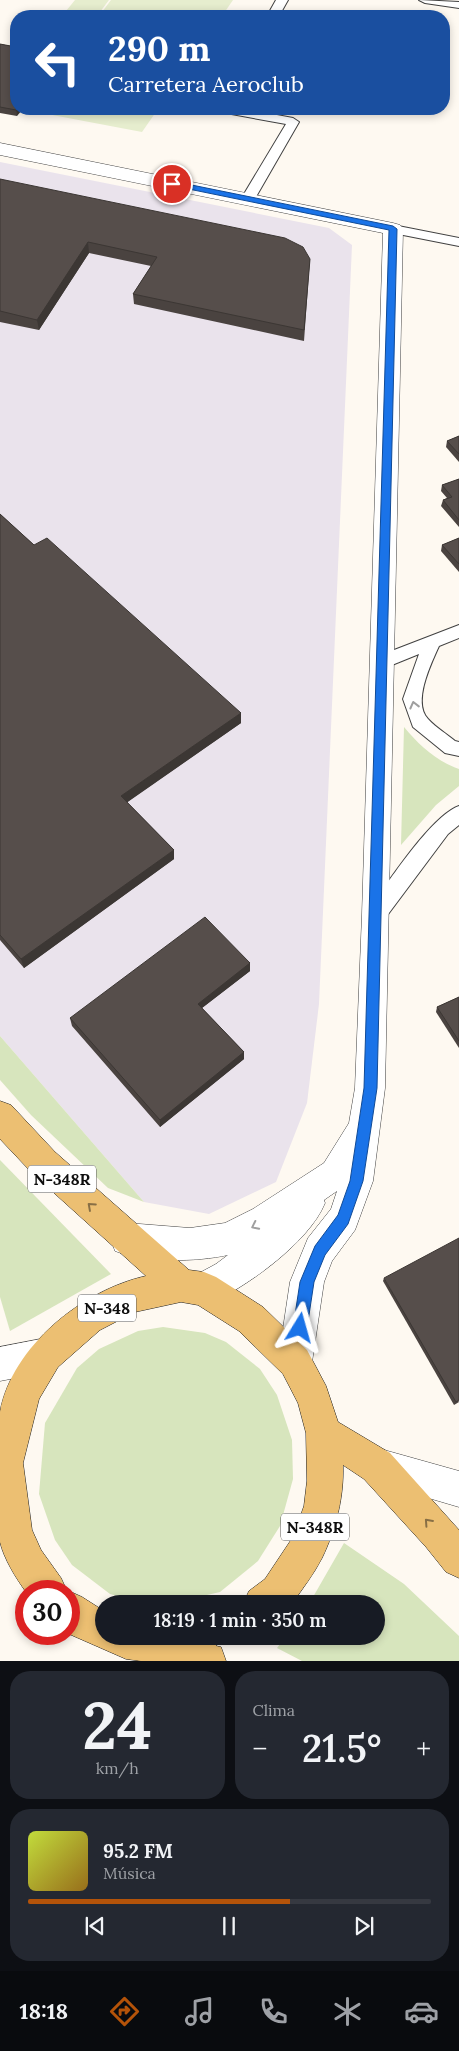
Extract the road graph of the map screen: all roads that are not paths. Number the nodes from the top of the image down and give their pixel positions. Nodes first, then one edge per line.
1 (425, 0) edge
2 (459, 5) edge
3 (256, 115) edge
4 (0, 149) edge
5 (248, 199) junction
6 (393, 229) junction
7 (459, 242) edge
8 (459, 631) edge
9 (433, 641) junction
10 (382, 662) junction
11 (459, 749) edge
12 (459, 814) edge
13 (376, 916) junction
14 (0, 1116) edge
15 (364, 1124) junction
16 (335, 1174) junction
17 (127, 1239) junction
18 (192, 1287) junction
19 (46, 1355) junction
20 (295, 1362) junction
21 (0, 1364) edge
22 (324, 1433) junction
23 (2, 1454) edge
24 (377, 1466) junction
25 (459, 1489) edge
26 (7, 1524) edge
27 (459, 1559) edge
28 (40, 1580) edge
29 (274, 1595) edge
30 (80, 1618) edge
31 (95, 1628) edge
32 (166, 1645) edge
33 (208, 1661) edge

1 - 2 lane
3 - 5 lane
4 - 5 street
5 - 6 street
6 - 7 lane
6 - 10 street
8 - 9 lane
9 - 10 lane
11 -> 9 lane
10 - 13 street
12 - 13 lane
13 - 15 street
17 -> 14 main road, N-348R
15 - 16 street
15 - 20 street
16 -> 17 street
16 - 18 street
17 - 18 main road, N-348R
18 - 19 main road, N-348
18 - 20 main road, N-348R
19 - 21 street
19 - 23 main road, N-348
20 - 22 main road, N-348R
22 - 24 main road
22 - 29 main road, N-348R
23 - 26 main road, N-348
24 - 25 street
27 -> 24 main road
26 - 28 main road, N-348
30 - 31 main road
32 - 33 main road

